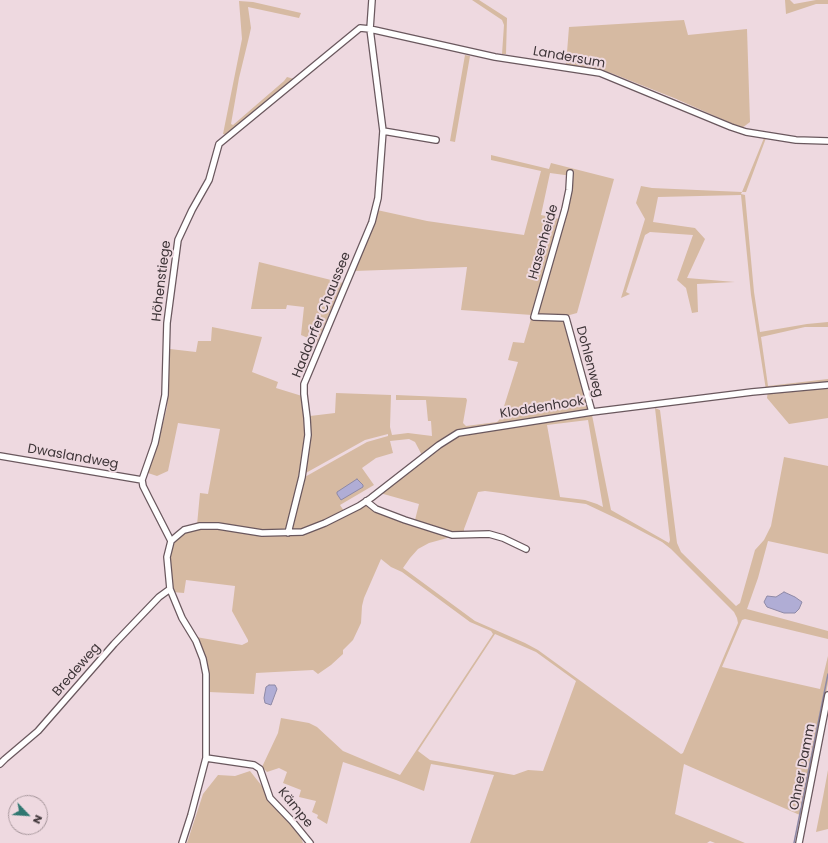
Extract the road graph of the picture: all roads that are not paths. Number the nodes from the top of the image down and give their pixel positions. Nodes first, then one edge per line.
1 (372, 0) edge
2 (370, 29) junction
3 (383, 131) junction
4 (436, 140) dead end
5 (828, 141) edge
6 (570, 173) dead end
7 (566, 318) joint
8 (828, 385) edge
9 (592, 412) junction
10 (0, 456) edge
11 (142, 480) junction
12 (366, 501) junction
13 (288, 532) junction
14 (172, 541) junction
15 (526, 549) dead end
16 (170, 588) junction
17 (828, 695) edge
18 (206, 758) junction
19 (0, 764) edge
20 (182, 843) edge
21 (310, 843) edge
22 (799, 843) edge

1 - 2 street
2 - 3 street
2 - 5 street, Landersum
2 - 11 street, Höhenstiege
3 - 4 street
3 - 13 street, Haddorfer Chaussee
6 - 7 street, Hasenheide
7 - 9 street, Dohlenweg
8 - 9 street, Kloddenhook
9 - 12 street, Kloddenhook
10 - 11 street, Dwaslandweg
11 - 14 street
12 - 13 street, Kloddenhook
12 - 15 street
13 - 14 street, Kloddenhook
14 - 16 street
16 - 18 street
16 - 19 street, Bredeweg
17 - 22 street, Ohner Damm
18 - 20 street
18 - 21 street, Kämpe

